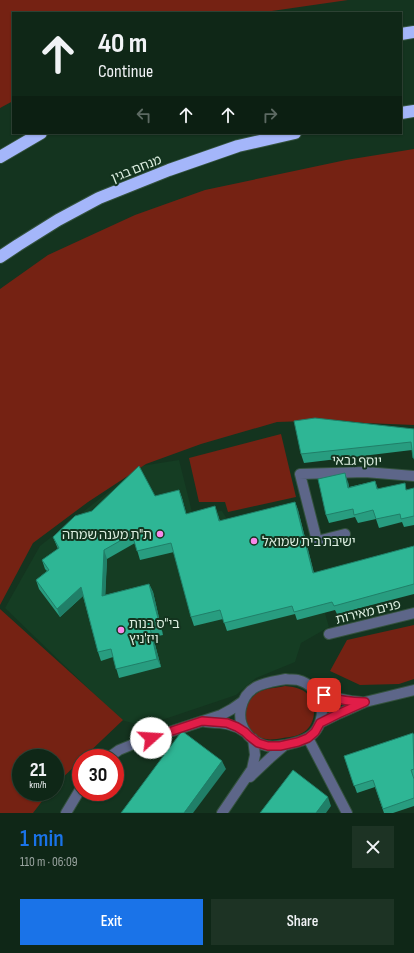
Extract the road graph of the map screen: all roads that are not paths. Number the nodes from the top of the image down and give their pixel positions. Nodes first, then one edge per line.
1 (414, 32) edge
2 (402, 34) edge
3 (414, 111) edge
4 (402, 114) edge
5 (39, 134) edge
6 (291, 134) edge
7 (0, 157) edge
8 (0, 257) edge
9 (414, 476) edge
10 (345, 534) dead end
11 (414, 613) edge
12 (329, 634) dead end
13 (414, 690) edge
14 (316, 691) junction
15 (242, 702) junction
16 (365, 702) junction
17 (202, 721) junction
18 (320, 723) junction
19 (245, 732) junction
20 (308, 738) junction
21 (253, 739) junction
22 (285, 744) junction
23 (121, 749) edge
24 (240, 787) junction
25 (73, 801) edge
26 (66, 813) edge
27 (222, 813) edge
28 (347, 813) edge

1 - 2 highway
3 - 4 highway
5 - 7 highway
6 - 8 highway, מנחם בגין
9 - 10 street, יוסף גבאי
11 - 12 street, פנים מאירות
13 - 16 street
14 - 15 street
14 - 16 street
14 - 18 street
15 - 17 street
15 - 19 street
16 - 18 street
17 - 19 street
17 - 23 street
18 - 20 street
19 - 21 street
20 - 22 street
20 - 28 street
21 - 22 street
21 - 24 street
22 - 24 street
24 - 27 street
25 - 26 street

